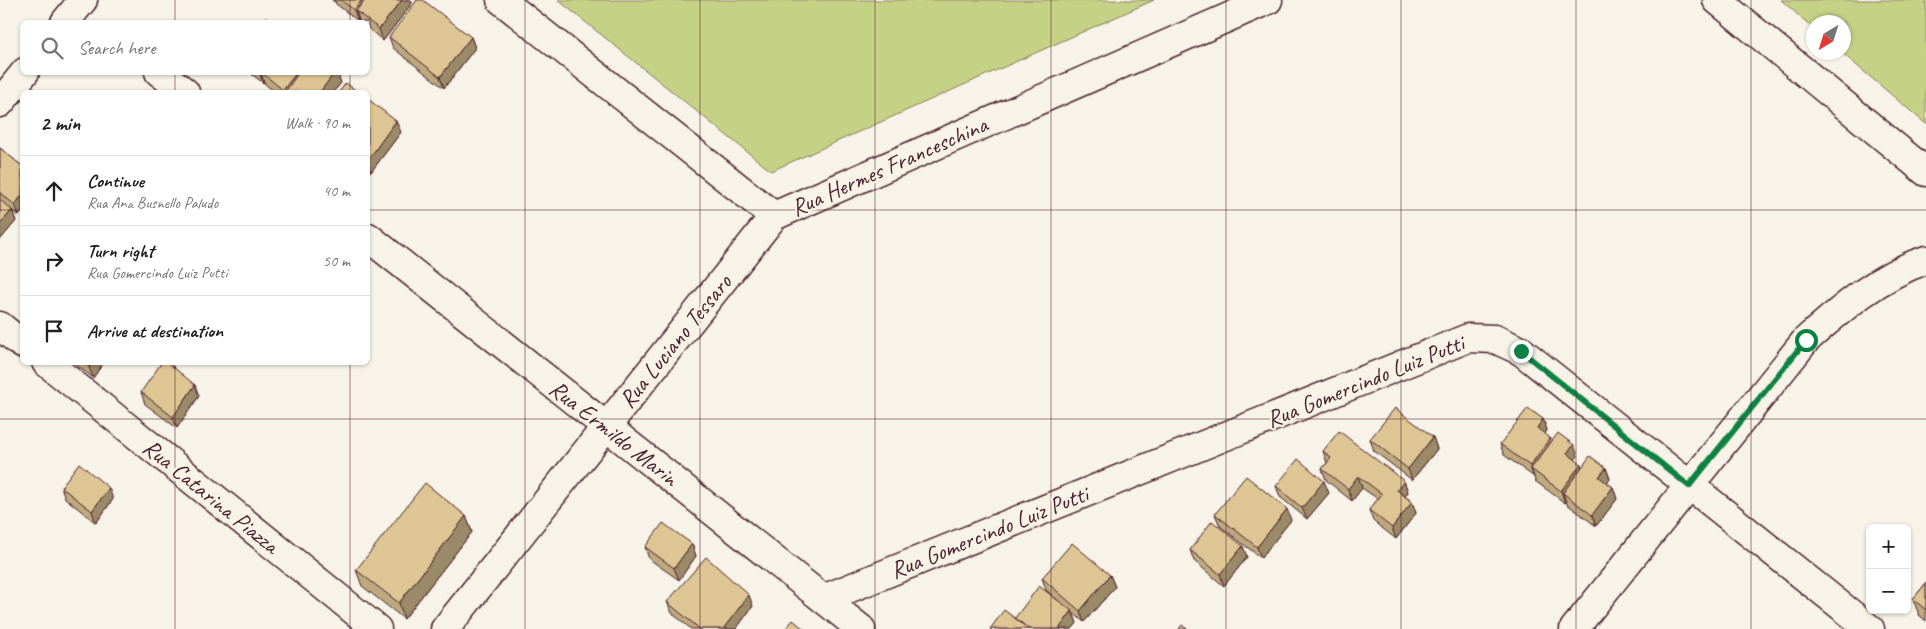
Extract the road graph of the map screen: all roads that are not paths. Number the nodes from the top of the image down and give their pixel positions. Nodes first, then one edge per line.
1 (501, 0) edge
2 (1268, 0) edge
3 (1717, 0) edge
4 (23, 75) edge
5 (163, 75) edge
6 (182, 90) edge
7 (0, 103) edge
8 (1926, 172) edge
9 (774, 216) junction
10 (370, 240) edge
11 (1926, 260) edge
12 (0, 326) edge
13 (20, 342) edge
14 (50, 365) edge
15 (606, 427) junction
16 (1689, 486) junction
17 (823, 599) junction
18 (377, 629) edge
19 (445, 629) edge
20 (861, 629) edge
21 (1574, 629) edge
22 (1870, 629) edge

1 - 9 street, Rua Hermes Franceschina
2 - 9 street, Rua Hermes Franceschina
3 - 8 street
4 - 7 street
5 - 6 street
9 - 15 street, Rua Luciano Tessaro
10 - 15 street, Rua Ermildo Marin
11 - 16 street
12 - 13 street
14 - 18 street, Rua Catarina Piazza
15 - 17 street, Rua Ermildo Marin
15 - 19 street, Rua Luciano Tessaro
16 - 17 street, Rua Gomercindo Luiz Putti
16 - 21 street
16 - 22 street, Rua Gomercindo Luiz Putti
17 - 20 street, Rua Ermildo Marin

